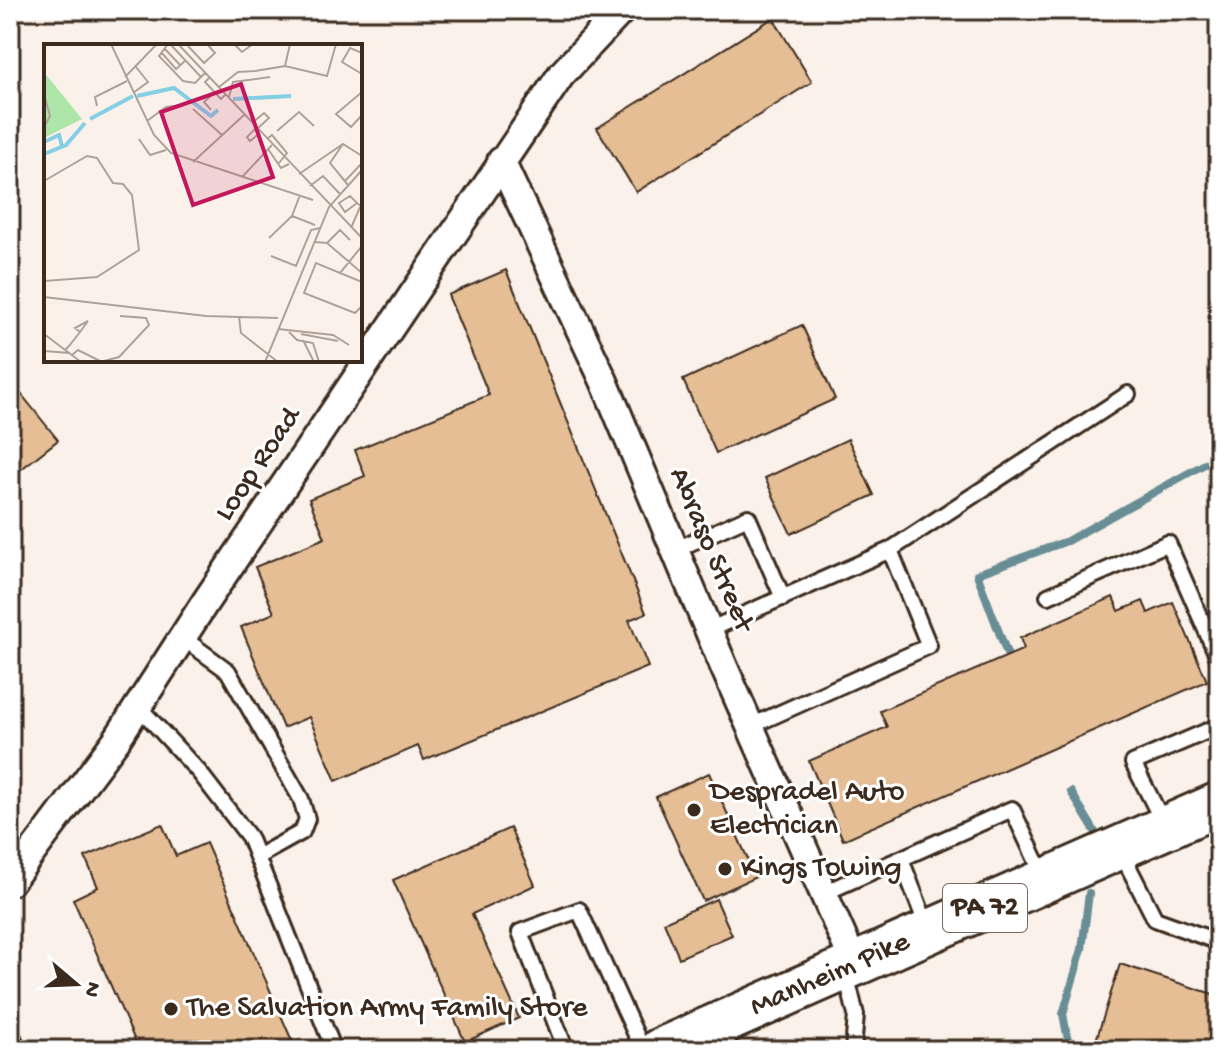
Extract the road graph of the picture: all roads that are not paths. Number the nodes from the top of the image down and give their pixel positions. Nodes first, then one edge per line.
1 (622, 10) edge
2 (501, 161) junction
3 (1128, 394) dead end
4 (677, 549) junction
5 (890, 550) junction
6 (1048, 596) dead end
7 (783, 598) junction
8 (709, 630) junction
9 (183, 638) junction
10 (1219, 660) edge
11 (138, 706) junction
12 (751, 726) junction
13 (1219, 726) edge
14 (1219, 804) edge
15 (1166, 828) junction
16 (1119, 848) junction
17 (257, 857) junction
18 (901, 859) junction
19 (1045, 881) junction
20 (10, 882) edge
21 (824, 893) junction
22 (929, 933) junction
23 (1219, 942) edge
24 (850, 967) junction
25 (10, 1031) edge
26 (725, 1037) edge
27 (18, 1050) edge
28 (334, 1050) edge
29 (566, 1050) edge
30 (643, 1050) edge
31 (660, 1050) edge
32 (853, 1050) edge

1 - 2 street, Loop Road
2 - 4 street, Abraso Street
2 - 9 street, Loop Road
3 - 5 lane
4 - 7 lane
4 - 8 street, Abraso Street
5 - 7 lane
5 - 12 lane
6 - 10 lane
7 - 8 lane
8 - 12 street, Abraso Street
9 - 11 street, Loop Road
9 - 17 lane
11 - 17 lane
11 - 20 street, Loop Road
12 - 21 street, Abraso Street
13 - 15 lane
14 - 15 main road, Manheim Pike / PA 72
15 - 16 main road, Manheim Pike / PA 72
16 - 19 main road, Manheim Pike / PA 72
16 - 23 lane
17 - 28 lane
18 - 19 lane
18 - 21 lane
18 - 22 lane
19 - 22 main road, Manheim Pike / PA 72
21 - 24 street, Abraso Street
22 - 24 main road, Manheim Pike / PA 72
24 - 26 main road, Manheim Pike / PA 72
24 - 32 lane
25 - 27 lane
26 - 31 main road, Manheim Pike / PA 72
29 - 30 lane

